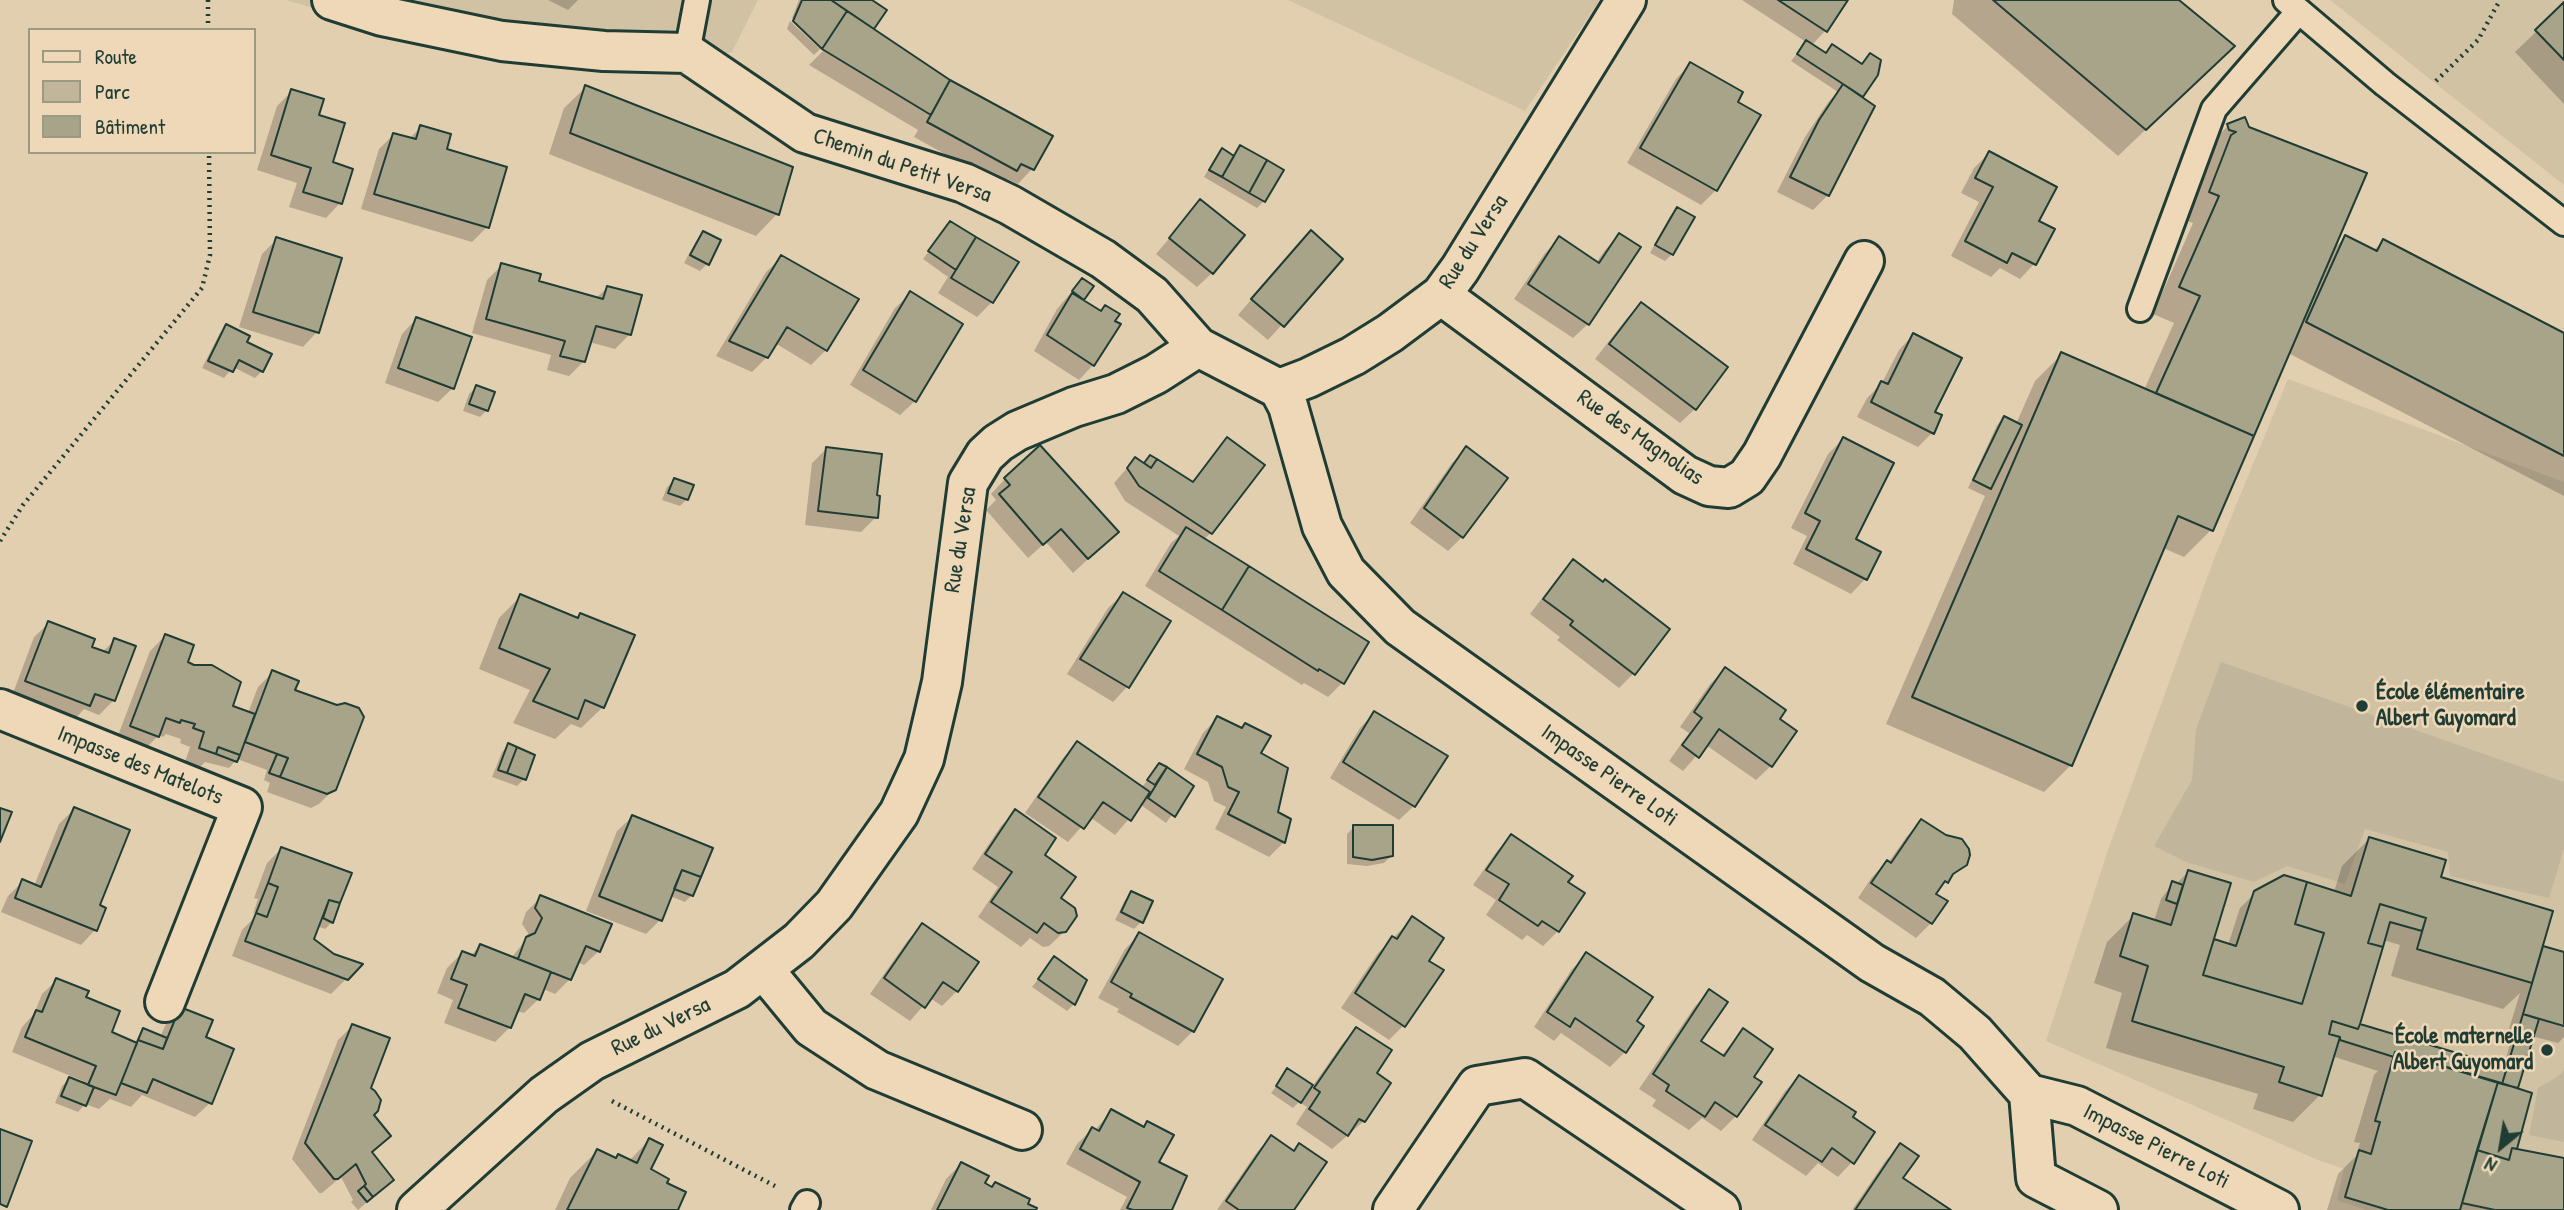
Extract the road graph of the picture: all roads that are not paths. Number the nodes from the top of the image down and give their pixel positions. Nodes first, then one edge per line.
1 (332, 0) edge
2 (697, 0) edge
3 (1626, 0) edge
4 (2292, 5) edge
5 (687, 53) junction
6 (2564, 223) edge
7 (1864, 261) dead end
8 (1441, 295) junction
9 (2140, 309) dead end
10 (1198, 347) junction
11 (1279, 389) junction
12 (0, 709) edge
13 (764, 970) junction
14 (164, 1002) dead end
15 (2029, 1094) junction
16 (1022, 1130) dead end
17 (417, 1210) edge
18 (1393, 1210) edge
19 (1720, 1210) edge
20 (2098, 1210) edge
21 (2279, 1210) edge

1 - 5 street
2 - 5 lane
3 - 8 street, Rue du Versa
4 - 6 lane
4 - 9 lane
5 - 10 street, Chemin du Petit Versa
7 - 8 street, Rue des Magnolias
8 - 11 street, Rue du Versa
10 - 11 street
10 - 13 street, Rue du Versa
11 - 15 street, Impasse Pierre Loti
12 - 14 street, Impasse des Matelots
13 - 16 street
13 - 17 street, Rue du Versa
15 - 20 street
15 - 21 street, Impasse Pierre Loti
18 - 19 street

